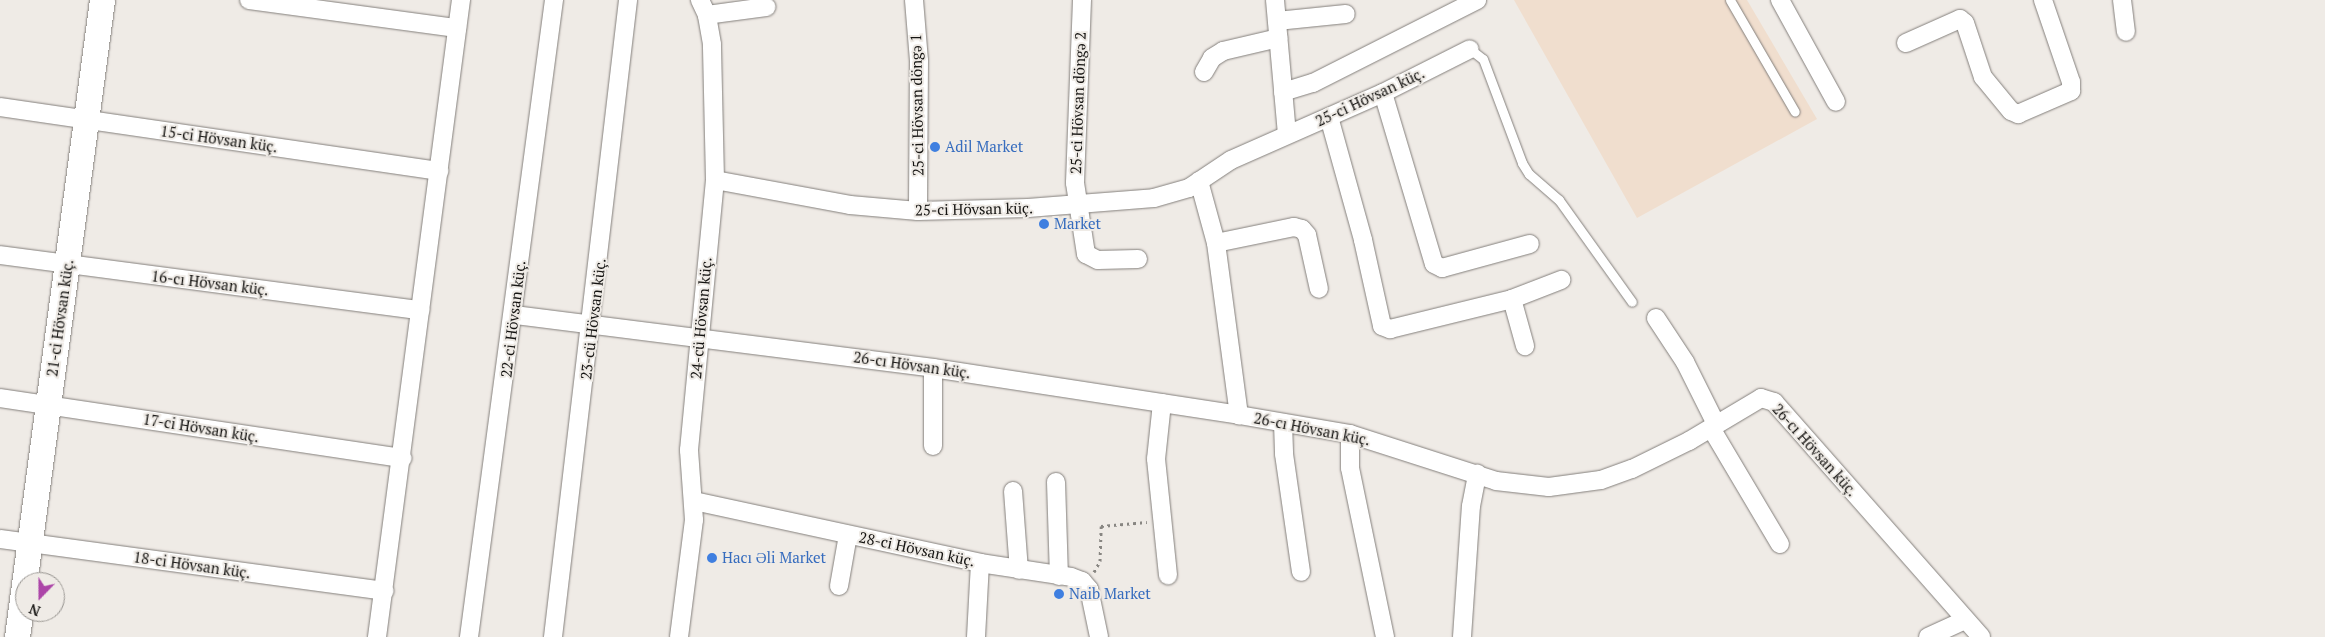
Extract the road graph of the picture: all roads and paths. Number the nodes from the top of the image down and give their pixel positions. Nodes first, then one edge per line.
1 (102, 0) edge
2 (249, 0) edge
3 (461, 0) edge
4 (554, 0) edge
5 (628, 0) edge
6 (914, 0) edge
7 (1082, 0) edge
8 (1275, 0) edge
9 (1477, 0) edge
10 (1730, 0) edge
11 (1780, 0) edge
12 (2043, 0) edge
13 (2122, 0) edge
14 (704, 7) edge
15 (766, 7) dead end
16 (1346, 14) dead end
17 (458, 28) junction
18 (1277, 30) junction
19 (2126, 32) dead end
20 (1906, 43) dead end
21 (1470, 49) joint
22 (1204, 72) dead end
23 (1283, 92) junction
24 (1383, 93) junction
25 (1836, 102) dead end
26 (0, 107) edge
27 (1795, 112) dead end
28 (1329, 117) junction
29 (86, 120) junction
30 (1287, 134) junction
31 (439, 171) junction
32 (715, 180) junction
33 (1198, 180) junction
34 (1078, 205) junction
35 (918, 211) junction
36 (1216, 243) junction
37 (1530, 244) dead end
38 (0, 255) edge
39 (1138, 259) dead end
40 (67, 264) junction
41 (1561, 280) dead end
42 (1319, 288) dead end
43 (1512, 299) junction
44 (1632, 302) dead end
45 (420, 310) junction
46 (515, 315) junction
47 (1656, 318) dead end
48 (592, 324) junction
49 (698, 336) junction
50 (1525, 346) dead end
51 (933, 368) junction
52 (0, 398) edge
53 (1162, 403) junction
54 (48, 405) junction
55 (1239, 415) junction
56 (1283, 423) junction
57 (1714, 426) junction
58 (1350, 434) junction
59 (933, 446) dead end
60 (403, 458) junction
61 (1477, 474) junction
62 (1056, 482) dead end
63 (1014, 491) dead end
64 (694, 501) junction
65 (1163, 521) junction
66 (848, 535) junction
67 (0, 539) edge
68 (30, 543) junction
69 (1780, 544) dead end
70 (980, 563) junction
71 (1020, 570) junction
72 (1301, 572) dead end
73 (1059, 576) junction
74 (1168, 576) dead end
75 (1082, 581) junction
76 (839, 586) dead end
77 (384, 591) junction
78 (1965, 620) junction
79 (17, 637) edge
80 (377, 637) edge
81 (469, 637) edge
82 (553, 637) edge
83 (679, 637) edge
84 (976, 637) edge
85 (1099, 637) edge
86 (1385, 637) edge
87 (1462, 637) edge
88 (1928, 637) edge
89 (1981, 637) edge

1 - 29 street, 21-ci Hövsan küç.
2 - 17 street
3 - 17 street
4 - 46 street, 22-ci Hövsan küç.
5 - 48 street, 23-cü Hövsan küç.
6 - 35 street, 25-ci Hövsan döngə 1
7 - 34 street, 25-ci Hövsan döngə 2
8 - 18 street
9 - 23 street
10 - 27 lane
11 - 25 street
12 - 20 street
13 - 19 street
14 - 15 street
14 - 32 street, 24-cü Hövsan küç.
16 - 18 street
17 - 31 street
18 - 22 street
18 - 23 street
21 - 24 street, 25-ci Hövsan küç.
21 - 44 lane
23 - 30 street
24 - 28 street, 25-ci Hövsan küç.
24 - 37 street
26 - 29 street, 15-ci Hövsan küç.
28 - 30 street, 25-ci Hövsan küç.
28 - 43 street
29 - 31 street, 15-ci Hövsan küç.
29 - 40 street, 21-ci Hövsan küç.
30 - 33 street, 25-ci Hövsan küç.
31 - 45 street
32 - 35 street, 25-ci Hövsan küç.
32 - 49 street, 24-cü Hövsan küç.
33 - 34 street, 25-ci Hövsan küç.
33 - 36 street
34 - 35 street, 25-ci Hövsan küç.
34 - 39 street, 25-ci Hövsan döngə 2
36 - 42 street
36 - 55 street
38 - 40 street, 16-cı Hövsan küç.
40 - 45 street, 16-cı Hövsan küç.
40 - 54 street, 21-ci Hövsan küç.
41 - 43 street
43 - 50 street
45 - 60 street
46 - 48 street, 26-cı Hövsan küç.
46 - 81 street, 22-ci Hövsan küç.
47 - 57 street
48 - 49 street, 26-cı Hövsan küç.
48 - 82 street, 23-cü Hövsan küç.
49 - 51 street, 26-cı Hövsan küç.
49 - 64 street, 24-cü Hövsan küç.
51 - 53 street, 26-cı Hövsan küç.
51 - 59 street
52 - 54 street, 17-ci Hövsan küç.
53 - 55 street, 26-cı Hövsan küç.
53 - 65 street
54 - 60 street, 17-ci Hövsan küç.
54 - 68 street, 21-ci Hövsan küç.
55 - 56 street, 26-cı Hövsan küç.
56 - 58 street, 26-cı Hövsan küç.
56 - 72 street
57 - 61 street, 26-cı Hövsan küç.
57 - 69 street
57 - 78 street, 26-cı Hövsan küç.
58 - 61 street, 26-cı Hövsan küç.
58 - 86 street
60 - 77 street
61 - 87 street
62 - 73 street
63 - 71 street
64 - 66 street, 28-ci Hövsan küç.
64 - 83 street, 24-cü Hövsan küç.
65 - 74 street
65 - 75 path
66 - 70 street, 28-ci Hövsan küç.
66 - 76 street
67 - 68 street, 18-ci Hövsan küç.
68 - 77 street, 18-ci Hövsan küç.
68 - 79 street, 21-ci Hövsan küç.
70 - 71 street, 28-ci Hövsan küç.
70 - 84 street
71 - 73 street, 28-ci Hövsan küç.
73 - 75 street, 28-ci Hövsan küç.
75 - 85 street
77 - 80 street
78 - 88 street
78 - 89 street, 26-cı Hövsan küç.

